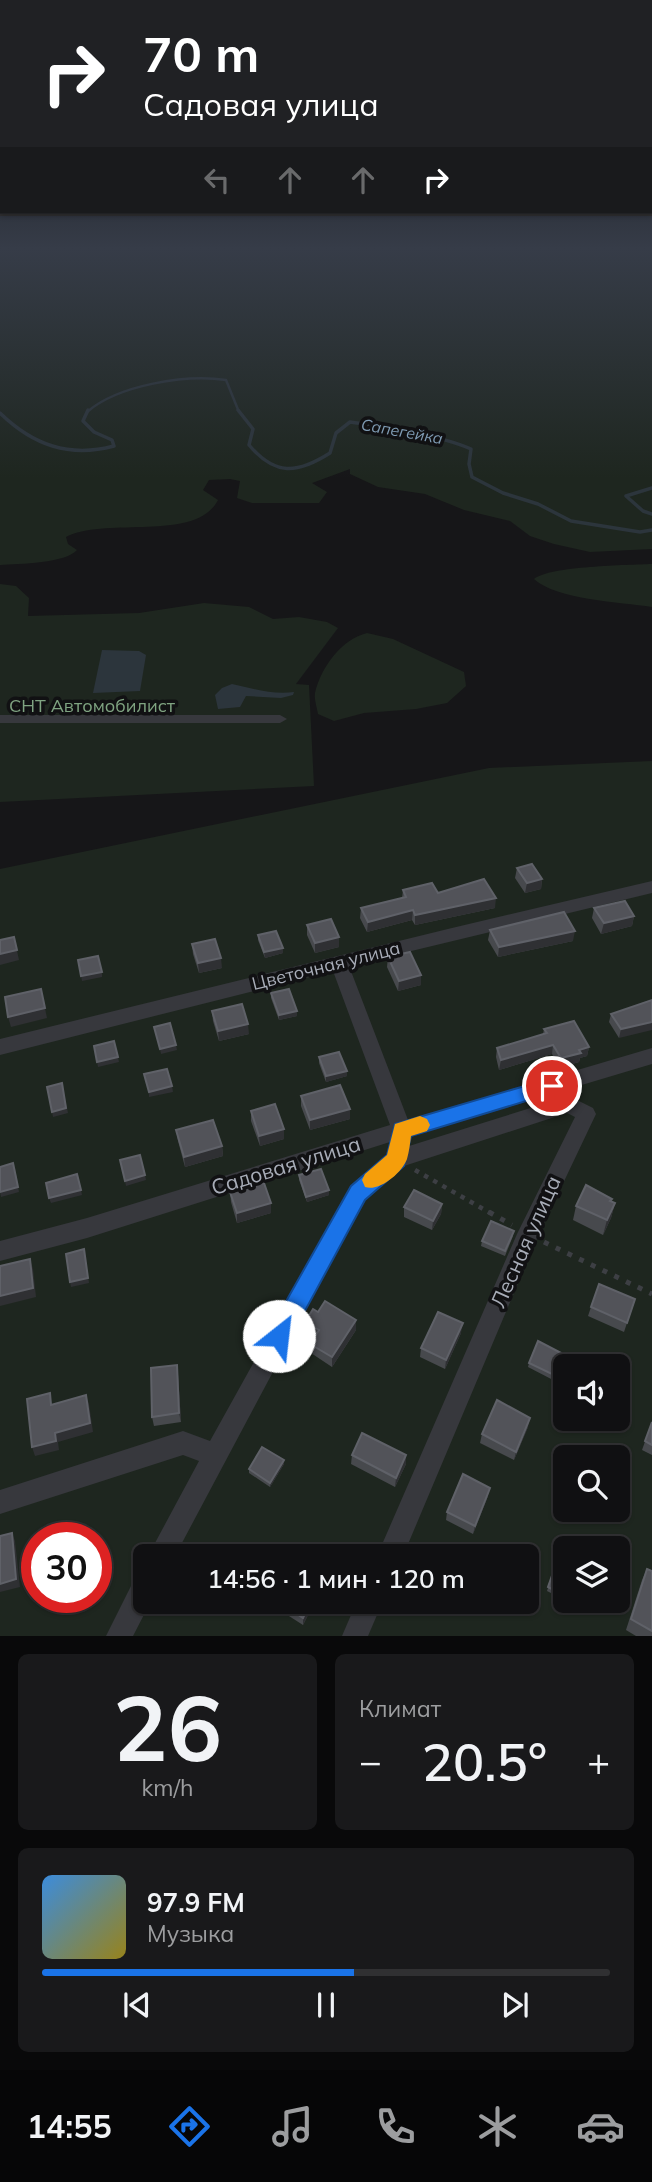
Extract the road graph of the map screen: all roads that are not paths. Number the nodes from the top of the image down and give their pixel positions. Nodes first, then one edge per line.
1 (0, 719) edge
2 (280, 719) dead end
3 (652, 887) edge
4 (339, 964) junction
5 (0, 1047) edge
6 (652, 1056) edge
7 (402, 1130) junction
8 (397, 1159) junction
9 (0, 1251) edge
10 (214, 1455) junction
11 (0, 1502) edge
12 (167, 1544) edge
13 (395, 1544) edge
14 (133, 1609) edge
15 (364, 1614) edge
16 (119, 1636) edge
17 (355, 1636) edge

1 - 2 street
3 - 4 street, Цветочная улица
4 - 5 street, Цветочная улица
4 - 7 street
6 - 7 street, Садовая улица
7 - 8 street
7 - 9 street, Садовая улица
8 - 10 street
8 - 13 street, Лесная улица
10 - 11 street
10 - 12 street
14 - 16 street
15 - 17 street

